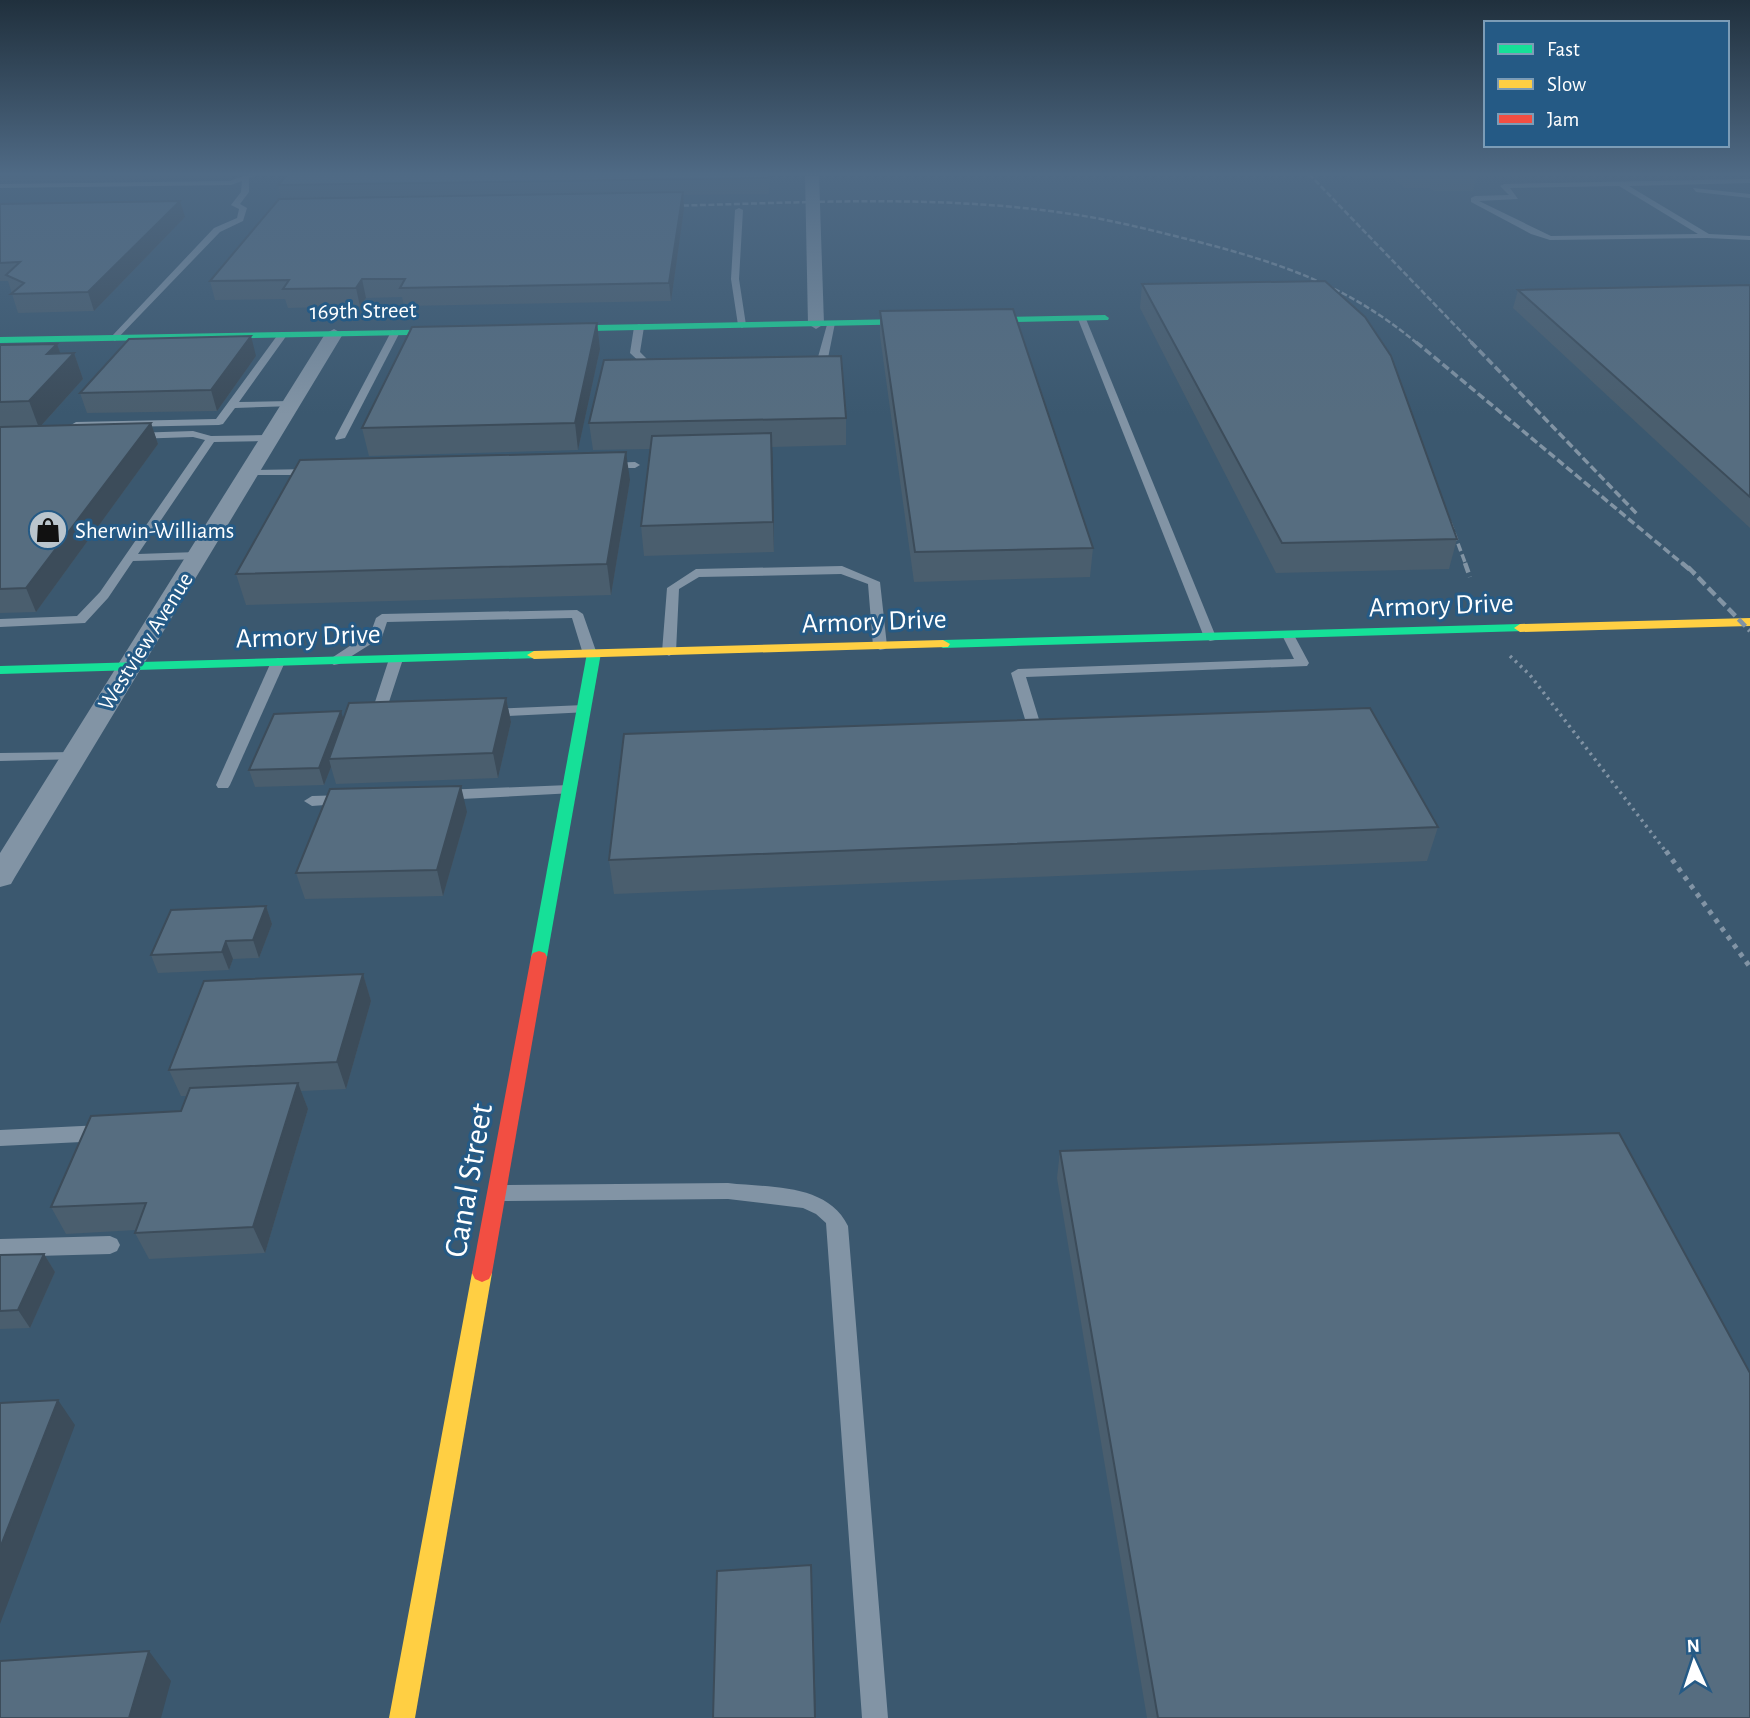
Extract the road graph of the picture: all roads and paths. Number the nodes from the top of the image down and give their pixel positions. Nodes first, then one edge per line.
1 (194, 254) edge
2 (736, 254) edge
3 (818, 254) edge
4 (1082, 318) junction
5 (1105, 318) dead end
6 (824, 323) junction
7 (742, 325) junction
8 (639, 327) junction
9 (530, 330) edge
10 (476, 331) edge
11 (395, 332) junction
12 (334, 334) junction
13 (282, 335) junction
14 (115, 338) junction
15 (0, 340) edge
16 (797, 372) edge
17 (671, 373) edge
18 (290, 404) junction
19 (232, 405) junction
20 (76, 425) edge
21 (124, 436) edge
22 (270, 438) junction
23 (340, 438) dead end
24 (211, 439) junction
25 (635, 465) dead end
26 (594, 466) edge
27 (326, 472) edge
28 (248, 473) junction
29 (197, 556) junction
30 (129, 558) junction
31 (1750, 622) edge
32 (0, 623) edge
33 (1481, 629) junction
34 (1288, 635) junction
35 (1210, 637) junction
36 (880, 646) junction
37 (669, 652) junction
38 (592, 653) junction
39 (1032, 657) junction
40 (396, 659) junction
41 (334, 661) junction
42 (278, 662) junction
43 (130, 666) junction
44 (0, 670) edge
45 (584, 709) junction
46 (476, 713) edge
47 (409, 716) edge
48 (1040, 748) edge
49 (75, 756) junction
50 (0, 757) edge
51 (223, 785) dead end
52 (569, 790) junction
53 (423, 796) edge
54 (361, 799) edge
55 (312, 801) dead end
56 (0, 877) edge
57 (1750, 967) edge
58 (119, 1132) edge
59 (0, 1138) edge
60 (495, 1193) junction
61 (110, 1245) dead end
62 (0, 1248) edge
63 (402, 1718) edge
64 (875, 1718) edge

1 - 14 lane
2 - 7 lane
3 - 6 street
4 - 5 street
4 - 6 street
4 - 35 lane
6 - 7 street
6 - 16 lane
7 - 8 street
8 - 9 street
8 - 17 lane
10 - 11 street, 169th Street
11 - 12 street, 169th Street
11 - 23 lane
12 - 13 street, 169th Street
12 - 18 street, Westview Avenue
13 - 14 street, 169th Street
13 - 19 lane
14 - 15 street, 169th Street
18 - 19 lane
18 - 22 street, Westview Avenue
19 - 20 lane
21 - 24 lane
22 - 24 lane
22 - 28 street, Westview Avenue
24 - 30 lane
25 - 26 lane
27 - 28 lane
28 - 29 street, Westview Avenue
29 - 30 lane
29 - 43 street, Westview Avenue
30 - 32 lane
31 - 33 street, Armory Drive
33 - 34 street, Armory Drive
33 - 57 path
34 - 35 street, Armory Drive
34 - 39 lane
35 - 39 street, Armory Drive
36 - 37 street, Armory Drive
36 - 37 lane
36 - 39 street, Armory Drive
37 - 38 street, Armory Drive
38 - 40 street, Armory Drive
38 - 41 lane
38 - 45 street, Canal Street
39 - 48 lane
40 - 41 street, Armory Drive
40 - 47 lane
41 - 42 street, Armory Drive
42 - 43 street, Armory Drive
42 - 51 lane
43 - 44 street, Armory Drive
43 - 49 street, Westview Avenue
45 - 46 lane
45 - 52 street, Canal Street
49 - 50 lane
49 - 56 street, Westview Avenue
52 - 53 lane
52 - 60 street, Canal Street
54 - 55 lane
58 - 59 lane
60 - 63 street, Canal Street
60 - 64 lane
61 - 62 lane

